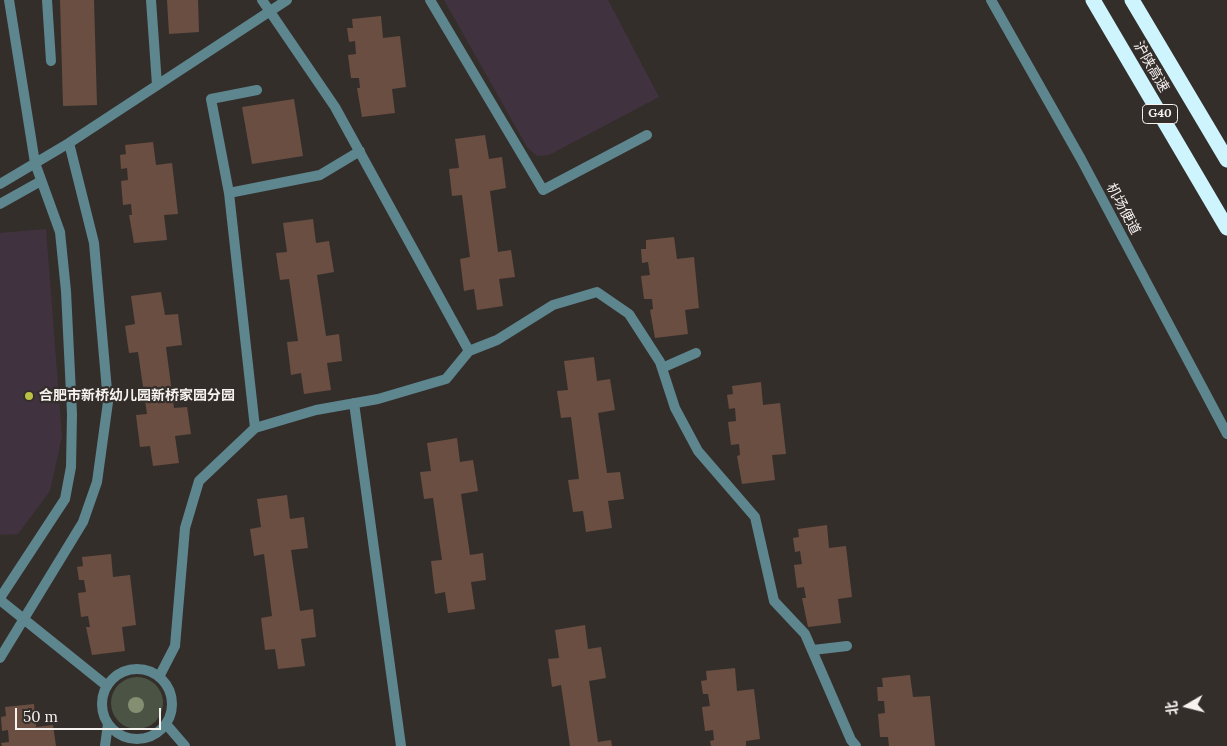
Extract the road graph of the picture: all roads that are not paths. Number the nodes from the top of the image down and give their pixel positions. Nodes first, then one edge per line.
1 (9, 0) edge
2 (47, 0) edge
3 (151, 0) edge
4 (262, 0) edge
5 (287, 0) edge
6 (430, 0) edge
7 (991, 0) edge
8 (1093, 0) edge
9 (1132, 0) edge
10 (268, 11) junction
11 (51, 61) dead end
12 (157, 85) junction
13 (257, 90) dead end
14 (647, 135) dead end
15 (69, 143) junction
16 (360, 151) junction
17 (1227, 160) edge
18 (35, 163) junction
19 (41, 181) junction
20 (0, 184) edge
21 (228, 193) junction
22 (0, 204) edge
23 (1227, 228) edge
24 (469, 351) junction
25 (696, 353) dead end
26 (662, 368) junction
27 (354, 403) junction
28 (255, 428) junction
29 (1227, 434) edge
30 (0, 599) edge
31 (24, 619) junction
32 (847, 646) dead end
33 (813, 650) junction
34 (0, 658) edge
35 (159, 677) junction
36 (107, 686) junction
37 (108, 724) junction
38 (166, 724) junction
39 (850, 744) edge
40 (105, 746) edge
41 (186, 746) edge
42 (401, 746) edge

1 - 18 street
2 - 11 street
3 - 12 street
4 - 10 street
5 - 10 street
6 - 14 street
7 - 29 street, 机场便道
8 - 23 highway, 沪陕高速 / G40
9 - 17 highway, 沪陕高速 / G40
10 - 12 street
10 - 16 street
12 - 15 street
13 - 21 street
15 - 18 street
15 - 31 street
16 - 21 street
16 - 24 street
18 - 19 street
18 - 20 street
19 - 22 street
19 - 30 street
21 - 28 street
24 - 26 street
24 - 27 street
25 - 26 street
26 - 33 street
27 - 28 street
27 - 42 street
28 - 35 street
30 - 31 street
31 - 34 street
31 - 36 street
32 - 33 street
33 - 39 street
35 - 36 street
35 - 38 street
36 - 37 street
37 - 38 street
37 - 40 street
38 - 41 street

